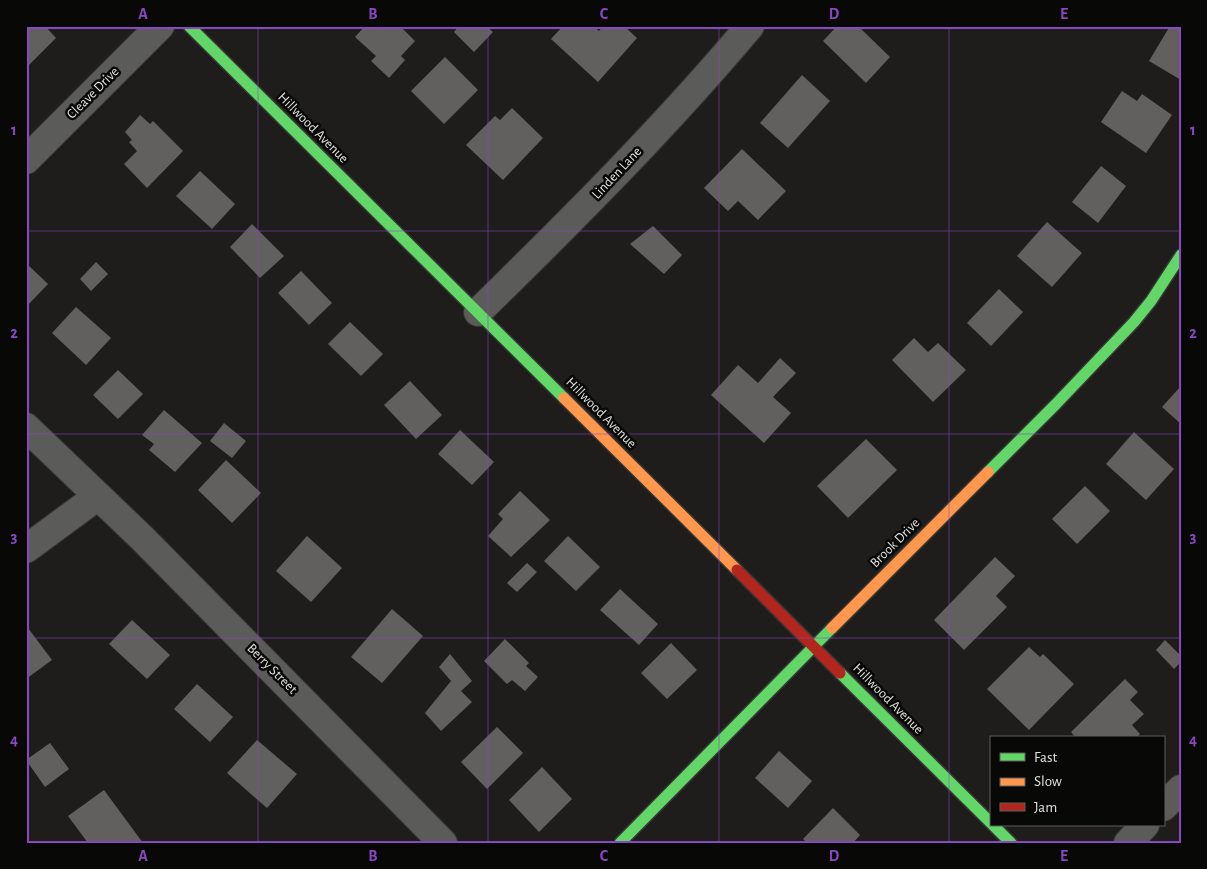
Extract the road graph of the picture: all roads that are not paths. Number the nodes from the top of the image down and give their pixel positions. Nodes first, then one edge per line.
1 (160, 26) edge
2 (189, 26) edge
3 (750, 26) edge
4 (26, 160) edge
5 (1181, 255) edge
6 (478, 312) junction
7 (26, 427) edge
8 (98, 496) junction
9 (26, 548) edge
10 (814, 646) junction
11 (1181, 789) edge
12 (1164, 806) edge
13 (990, 822) edge
14 (994, 826) edge
15 (1144, 826) edge
16 (444, 843) edge
17 (620, 843) edge
18 (1011, 843) edge
19 (1128, 843) edge

1 - 4 street, Cleave Drive
2 - 6 main road, Hillwood Avenue
3 - 6 street, Linden Lane
5 - 10 main road, Brook Drive
6 - 10 main road, Hillwood Avenue
7 - 8 street, Berry Street
8 - 9 street
8 - 16 street, Berry Street
10 - 13 main road, Hillwood Avenue
10 - 17 main road, Brook Drive
11 - 12 street
14 - 18 main road, Hillwood Avenue
15 - 19 street

